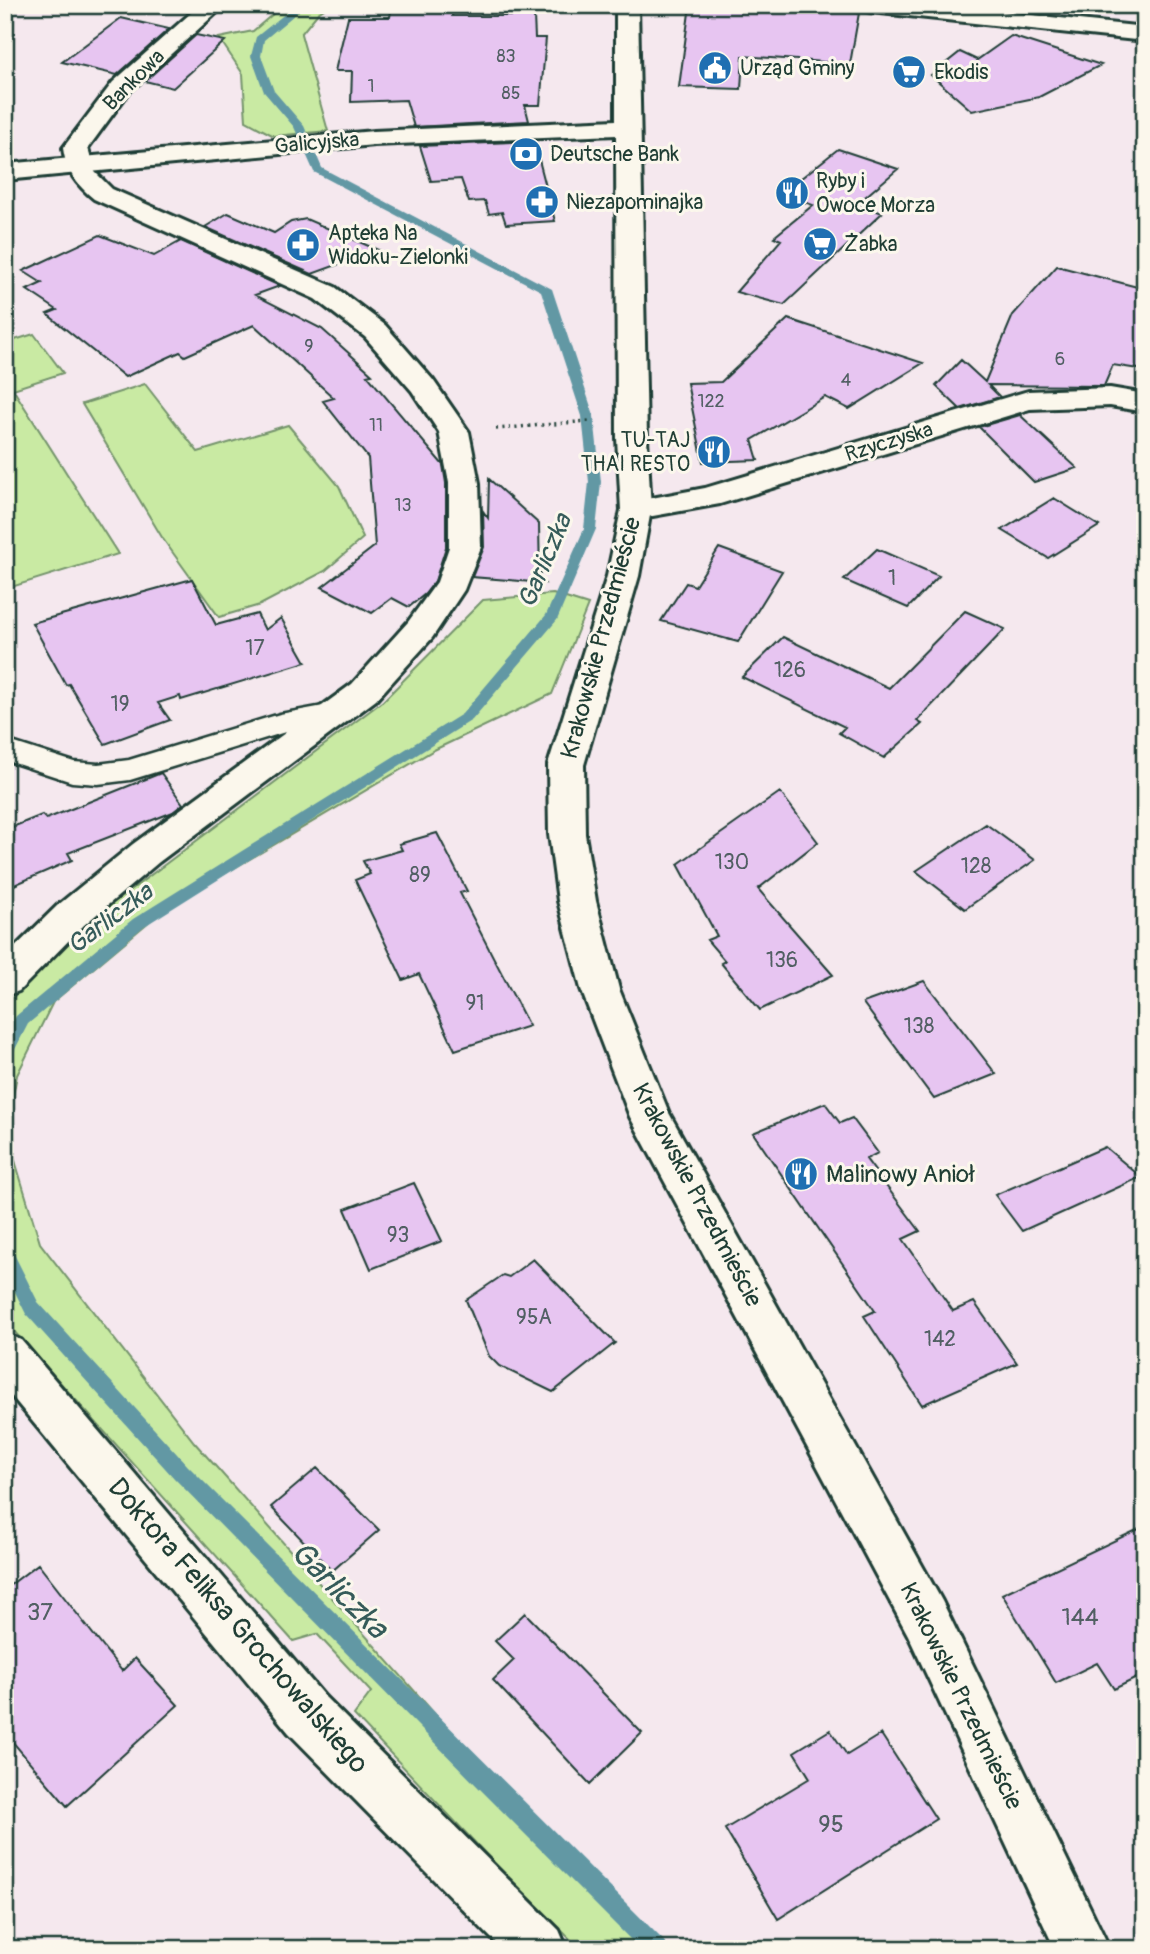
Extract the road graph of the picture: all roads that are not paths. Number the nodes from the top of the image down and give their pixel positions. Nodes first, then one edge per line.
1 (214, 5) edge
2 (627, 5) edge
3 (871, 5) edge
4 (1145, 34) edge
5 (629, 127) junction
6 (77, 166) junction
7 (5, 172) edge
8 (1145, 403) edge
9 (636, 510) junction
10 (329, 715) junction
11 (15, 753) dead end
12 (5, 981) edge
13 (5, 1354) edge
14 (540, 1949) edge
15 (1083, 1949) edge

1 - 6 street, Bankowa
2 - 5 street, Krakowskie Przedmieście
3 - 4 street
5 - 6 street, Galicyjska
5 - 9 street, Krakowskie Przedmieście
6 - 7 street, Galicyjska
6 - 10 street
8 - 9 street, Rzyczyska
9 - 15 street, Krakowskie Przedmieście
10 - 11 lane
10 - 12 street
13 - 14 street, Doktora Feliksa Grochowalskiego

